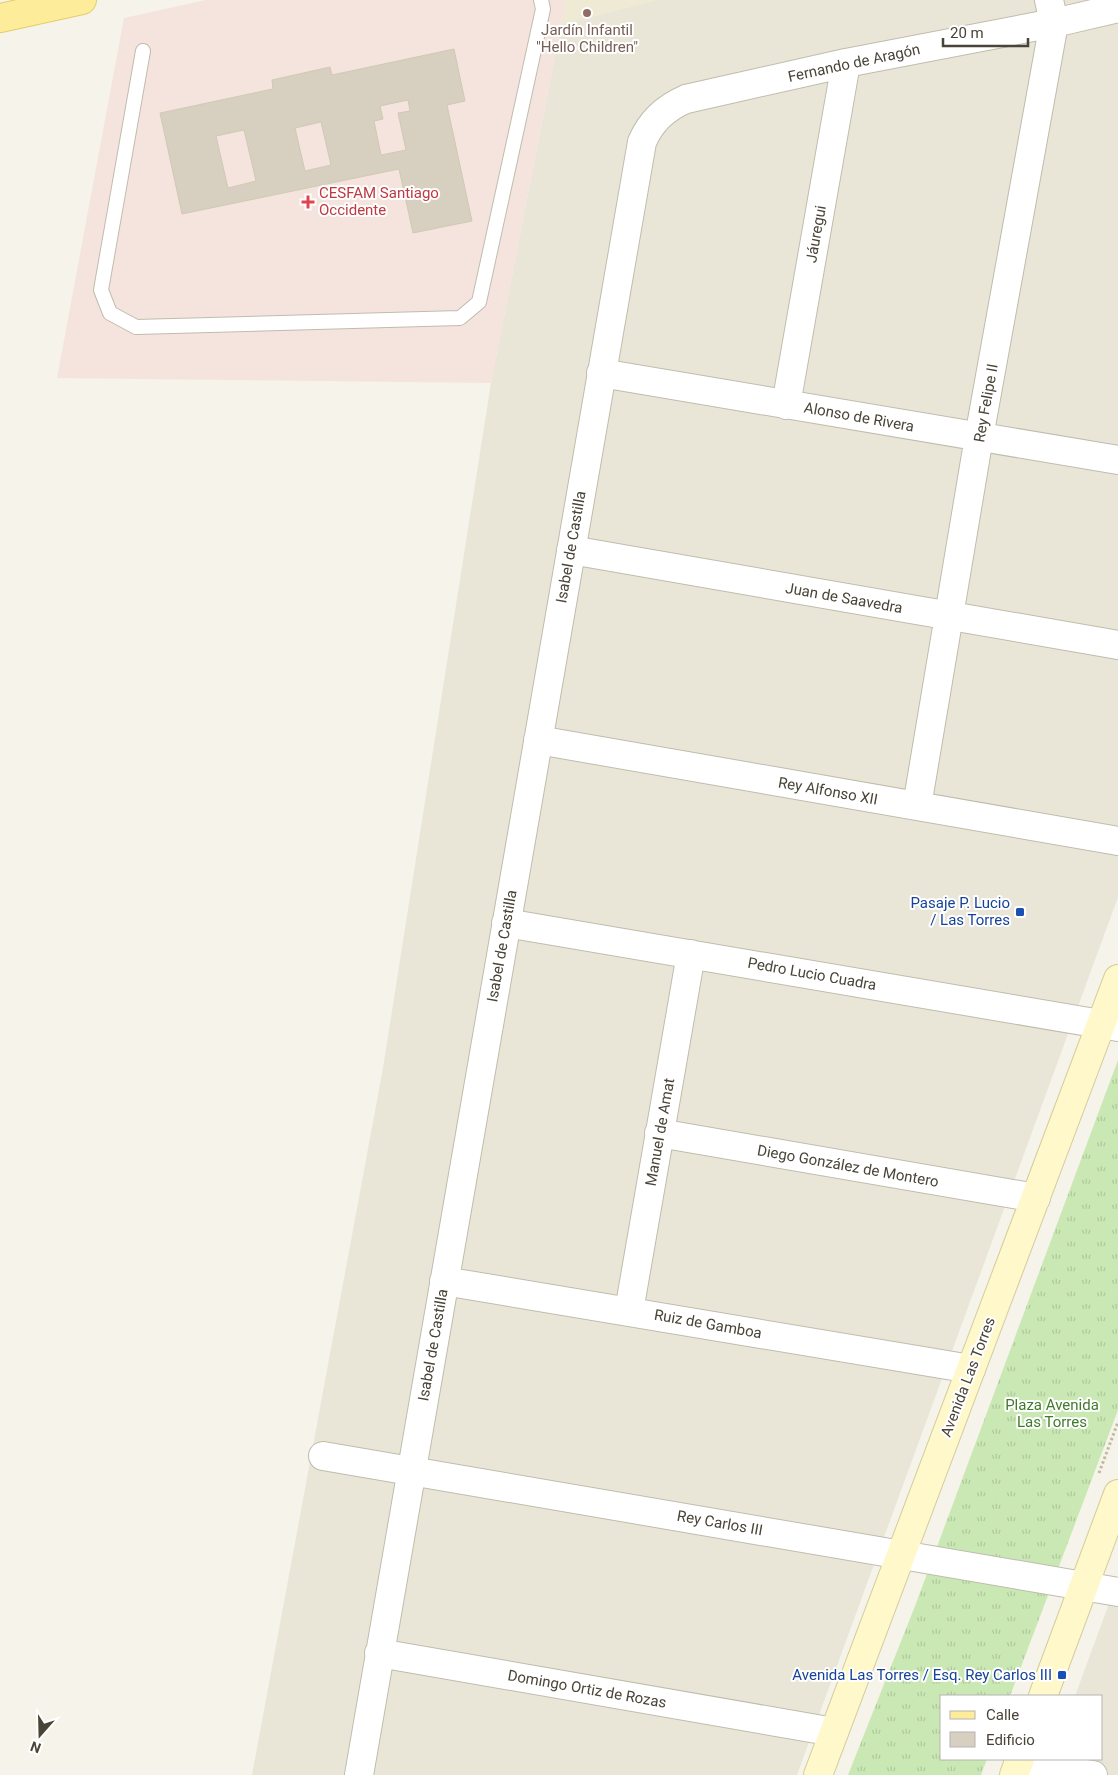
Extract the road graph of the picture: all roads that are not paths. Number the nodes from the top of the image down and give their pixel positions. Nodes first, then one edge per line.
1 (82, 0) edge
2 (541, 0) edge
3 (1118, 8) edge
4 (1052, 12) edge
5 (0, 18) edge
6 (143, 51) dead end
7 (846, 63) junction
8 (655, 120) joint
9 (601, 373) junction
10 (786, 405) junction
11 (979, 437) junction
12 (1118, 460) edge
13 (570, 550) junction
14 (949, 616) junction
15 (1118, 645) edge
16 (538, 740) junction
17 (917, 806) junction
18 (1118, 841) edge
19 (506, 923) junction
20 (691, 954) junction
21 (1118, 979) edge
22 (1110, 1026) edge
23 (659, 1133) junction
24 (1036, 1198) junction
25 (444, 1281) junction
26 (629, 1311) junction
27 (971, 1369) junction
28 (323, 1456) dead end
29 (411, 1471) junction
30 (1118, 1494) edge
31 (902, 1554) junction
32 (1084, 1586) junction
33 (1118, 1592) edge
34 (380, 1653) junction
35 (1043, 1695) edge
36 (834, 1732) junction
37 (1017, 1766) edge
38 (359, 1775) edge
39 (818, 1775) edge
40 (1093, 1775) edge

1 - 5 main road
2 - 6 lane
3 - 4 street, Fernando de Aragón
4 - 7 street, Fernando de Aragón
4 - 11 street, Rey Felipe II
7 - 8 street, Fernando de Aragón
7 - 10 street, Jáuregui
8 - 9 street, Isabel de Castilla
9 - 10 street, Alonso de Rivera
9 - 13 street, Isabel de Castilla
10 - 11 street, Alonso de Rivera
11 - 12 street, Alonso de Rivera
11 - 14 street, Rey Felipe II
13 - 14 street, Juan de Saavedra
13 - 16 street, Isabel de Castilla
14 - 15 street, Juan de Saavedra
14 - 17 street, Rey Felipe II
16 - 17 street, Rey Alfonso XII
16 - 19 street, Isabel de Castilla
17 - 18 street, Rey Alfonso XII
19 - 20 street, Pedro Lucio Cuadra
19 - 25 street, Isabel de Castilla
20 - 22 street, Pedro Lucio Cuadra
20 - 23 street, Manuel de Amat
21 - 22 street, Avenida Las Torres
22 - 24 street, Avenida Las Torres
23 - 24 street, Diego González de Montero
23 - 26 street, Manuel de Amat
24 - 27 street, Avenida Las Torres
25 - 26 street, Ruiz de Gamboa
25 - 29 street, Isabel de Castilla
26 - 27 street, Ruiz de Gamboa
27 - 31 street, Avenida Las Torres
28 - 29 street, Rey Carlos III
29 - 31 street, Rey Carlos III
29 - 34 street, Isabel de Castilla
30 - 32 street
31 - 32 street, Rey Carlos III
31 - 36 street, Avenida Las Torres
32 - 33 street, Rey Carlos III
32 - 35 street
34 - 36 street, Domingo Ortiz de Rozas
34 - 38 street, Isabel de Castilla
36 - 39 street, Avenida Las Torres
37 - 40 street

